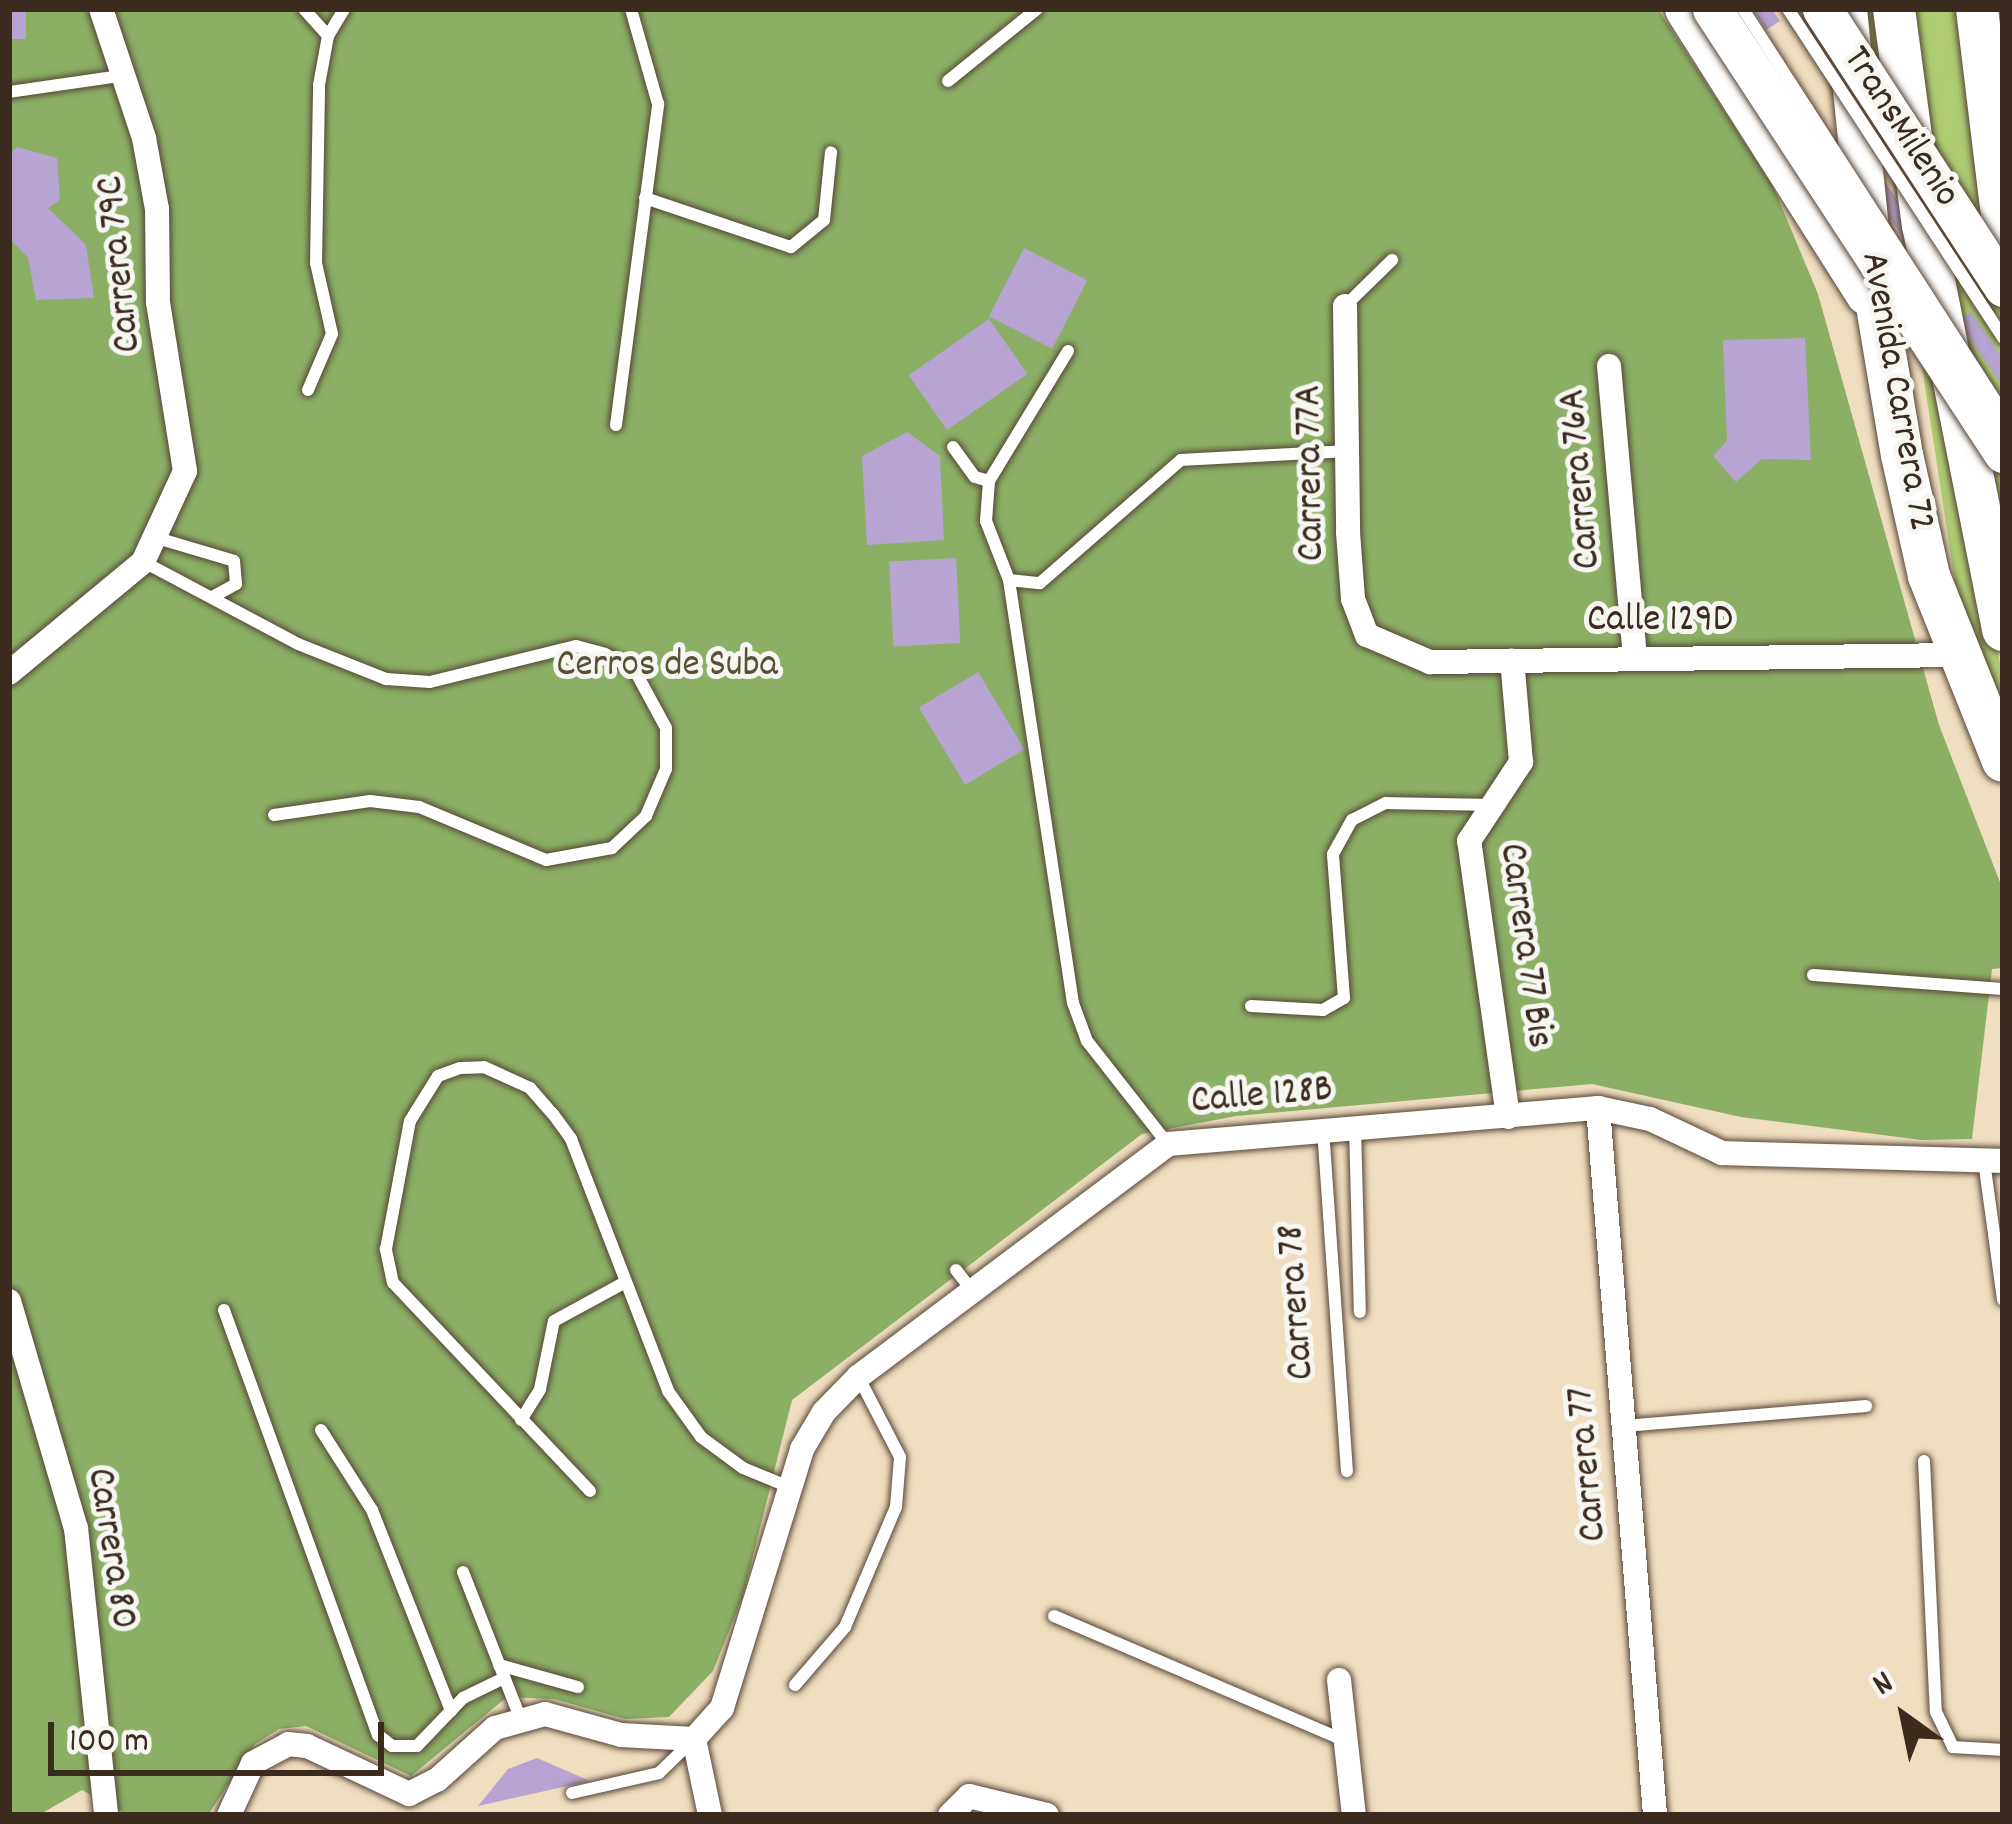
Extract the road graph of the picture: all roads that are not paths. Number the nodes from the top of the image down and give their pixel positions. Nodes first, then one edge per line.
1 (101, 9) edge
2 (304, 9) edge
3 (344, 9) edge
4 (631, 9) edge
5 (1037, 9) edge
6 (1687, 9) edge
7 (1712, 9) edge
8 (1743, 9) edge
9 (1788, 9) edge
10 (1822, 9) edge
11 (1846, 9) edge
12 (1894, 9) edge
13 (1977, 9) edge
14 (328, 36) junction
15 (120, 76) junction
16 (948, 81) dead end
17 (9, 92) edge
18 (831, 152) dead end
19 (645, 198) junction
20 (2003, 223) edge
21 (1392, 260) dead end
22 (2003, 287) edge
23 (1345, 306) joint
24 (1891, 334) junction
25 (2003, 338) edge
26 (1068, 351) dead end
27 (1609, 366) dead end
28 (308, 390) dead end
29 (2003, 413) edge
30 (616, 425) dead end
31 (953, 447) dead end
32 (1347, 451) junction
33 (2003, 453) edge
34 (989, 482) junction
35 (157, 538) junction
36 (143, 562) junction
37 (1009, 580) junction
38 (213, 597) junction
39 (2003, 630) edge
40 (1367, 635) joint
41 (1958, 655) junction
42 (1635, 657) junction
43 (1512, 659) junction
44 (9, 673) edge
45 (2003, 685) edge
46 (2003, 760) edge
47 (1490, 805) junction
48 (274, 815) dead end
49 (1813, 975) dead end
50 (2003, 989) edge
51 (1251, 1006) dead end
52 (1598, 1108) junction
53 (1508, 1117) junction
54 (1355, 1126) junction
55 (1322, 1127) junction
56 (1168, 1144) junction
57 (1993, 1161) edge
58 (956, 1270) dead end
59 (622, 1284) junction
60 (975, 1294) junction
61 (2003, 1300) edge
62 (9, 1301) edge
63 (224, 1310) dead end
64 (1360, 1312) dead end
65 (858, 1377) junction
66 (1866, 1406) dead end
67 (521, 1420) junction
68 (1623, 1426) junction
69 (321, 1430) dead end
70 (1924, 1461) dead end
71 (1347, 1471) dead end
72 (789, 1487) junction
73 (590, 1491) dead end
74 (463, 1572) dead end
75 (1054, 1616) dead end
76 (502, 1672) junction
77 (1339, 1680) dead end
78 (795, 1685) dead end
79 (578, 1687) dead end
80 (451, 1712) junction
81 (520, 1720) junction
82 (694, 1739) junction
83 (1346, 1741) junction
84 (2003, 1750) edge
85 (572, 1793) dead end
86 (106, 1815) edge
87 (229, 1815) edge
88 (710, 1815) edge
89 (950, 1815) edge
90 (1047, 1815) edge
91 (1354, 1815) edge
92 (1655, 1815) edge

1 - 15 street, Carrera 79C
2 - 14 lane
3 - 14 lane
4 - 19 lane
5 - 16 lane
6 - 24 highway
7 - 33 main road, bridge
8 - 29 lane, TransMilenio, bridge
9 - 25 lane, TransMilenio, bridge
10 - 22 main road, bridge
11 - 24 highway, Avenida Carrera 72
12 - 39 highway, Avenida Carrera 72
13 - 20 highway
14 - 28 lane
15 - 17 lane
15 - 35 street, Carrera 79C
18 - 19 lane
19 - 30 lane
21 - 23 lane
23 - 32 street, Carrera 77A
24 - 41 highway, Avenida Carrera 72
24 - 45 highway
26 - 34 lane
27 - 42 street, Carrera 76A
31 - 34 lane
32 - 37 lane
32 - 40 street, Carrera 77A
34 - 37 lane
35 - 36 street, Carrera 79C
35 - 38 lane
36 - 38 lane
36 - 44 street
37 - 56 lane
38 - 48 lane
40 - 43 street, Calle 129D
41 - 42 street, Calle 129D
41 - 46 highway, Avenida Carrera 72
42 - 43 street, Calle 129D
43 - 47 street, Carrera 77 Bis
47 - 51 lane
47 - 53 street, Carrera 77 Bis
49 - 50 lane
52 - 53 street, Calle 128B
52 - 57 street, Calle 128B
52 - 68 street, Carrera 77
53 - 54 street, Calle 128B
54 - 55 street, Calle 128B
54 - 64 lane
55 - 56 street, Calle 128B
55 - 71 lane, Carrera 78
56 - 60 street, Calle 128B
57 - 61 lane
58 - 60 lane
59 - 67 lane
59 - 67 lane
59 - 72 lane
60 - 65 street, Calle 128B
62 - 86 street, Carrera 80
63 - 80 lane
65 - 72 street, Calle 128B
65 - 78 lane
66 - 68 lane
67 - 73 lane
68 - 92 street, Carrera 77
69 - 80 lane
70 - 84 lane
72 - 82 street, Calle 128B
74 - 76 lane
75 - 83 lane
76 - 79 lane
76 - 80 lane
76 - 81 lane
77 - 83 street
81 - 82 street
81 - 87 street
82 - 85 lane
82 - 88 street
83 - 91 street
89 - 90 street

